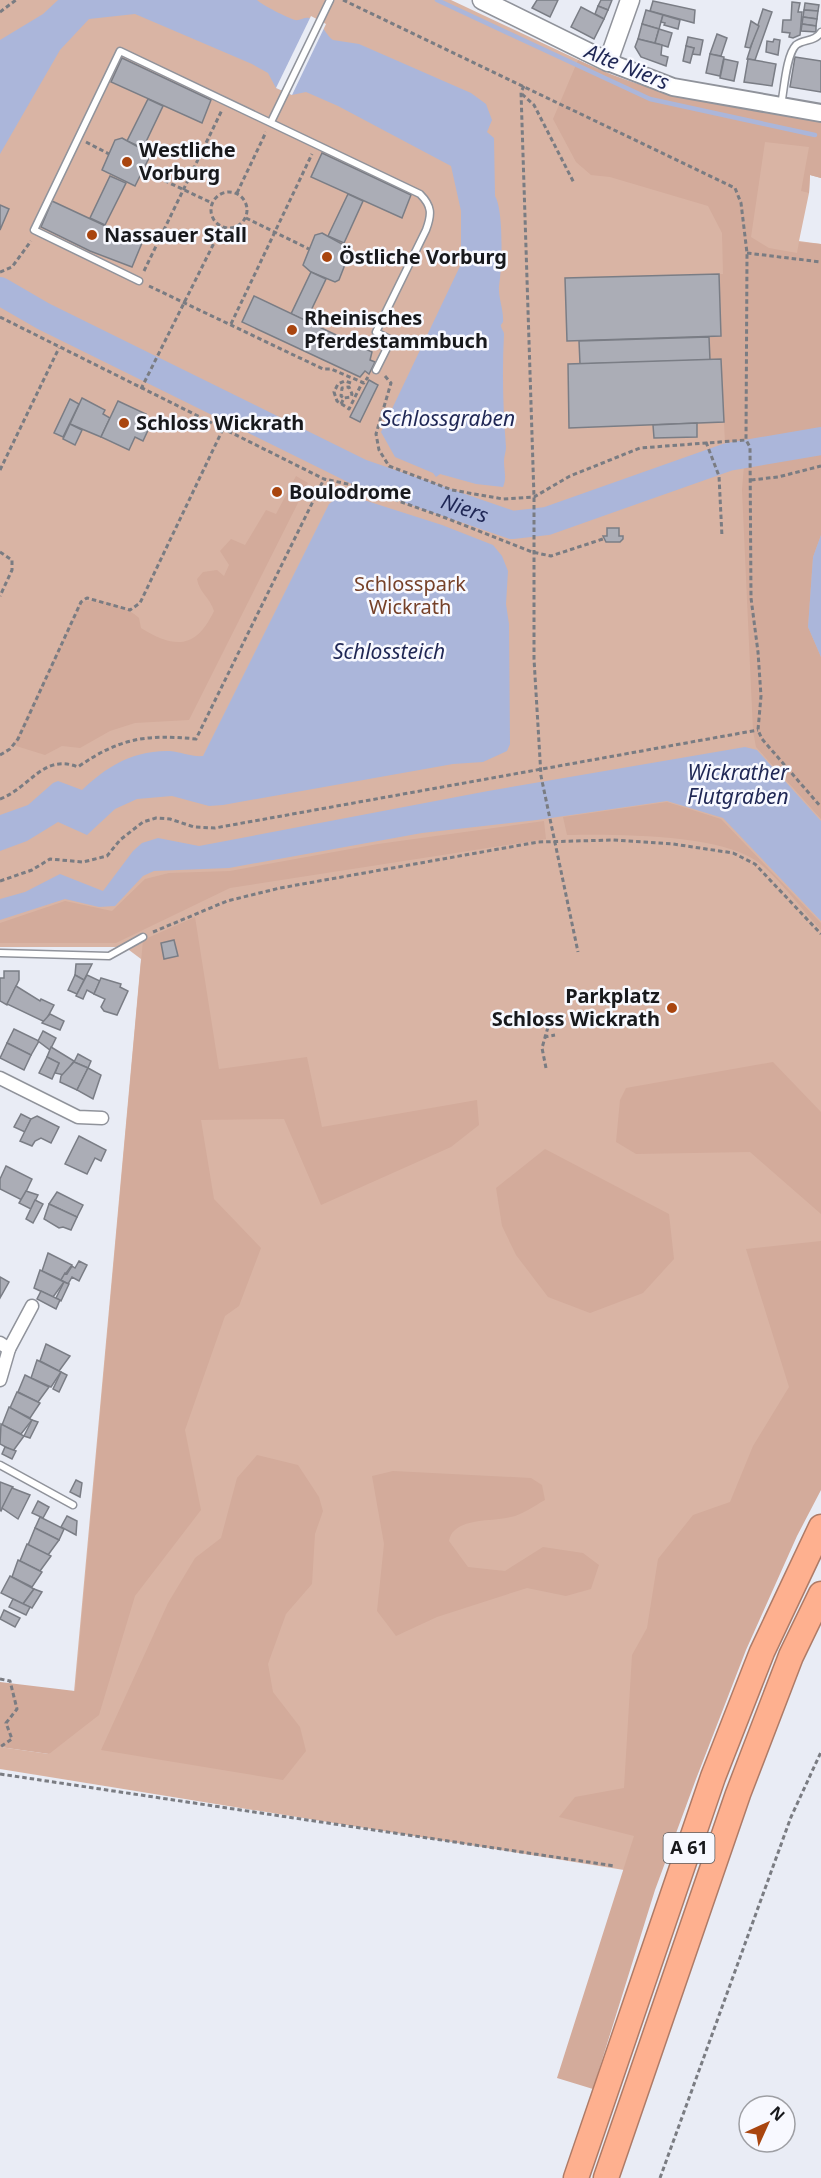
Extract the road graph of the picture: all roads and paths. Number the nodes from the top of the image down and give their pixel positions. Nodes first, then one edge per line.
1 (16, 0) edge
2 (330, 0) edge
3 (343, 0) edge
4 (482, 0) edge
5 (630, 0) edge
6 (0, 12) edge
7 (821, 32) edge
8 (608, 62) junction
9 (524, 86) junction
10 (521, 92) junction
11 (226, 101) junction
12 (781, 106) junction
13 (821, 113) edge
14 (271, 122) junction
15 (78, 138) junction
16 (317, 144) junction
17 (109, 154) dead end
18 (144, 171) dead end
19 (574, 183) dead end
20 (184, 189) junction
21 (237, 193) junction
22 (212, 202) junction
23 (246, 218) junction
24 (222, 227) junction
25 (34, 230) junction
26 (274, 232) junction
27 (309, 249) dead end
28 (747, 252) junction
29 (821, 262) edge
30 (0, 272) edge
31 (139, 281) junction
32 (183, 303) junction
33 (0, 317) edge
34 (231, 324) junction
35 (59, 348) junction
36 (376, 370) junction
37 (362, 382) junction
38 (351, 383) junction
39 (141, 389) junction
40 (353, 396) junction
41 (344, 398) junction
42 (341, 404) junction
43 (223, 429) junction
44 (746, 440) junction
45 (706, 442) junction
46 (821, 466) edge
47 (0, 470) edge
48 (324, 479) junction
49 (750, 480) junction
50 (534, 497) junction
51 (722, 537) dead end
52 (603, 539) dead end
53 (0, 552) edge
54 (532, 552) junction
55 (0, 596) edge
56 (758, 730) junction
57 (0, 755) edge
58 (541, 769) junction
59 (0, 799) edge
60 (821, 807) edge
61 (557, 840) junction
62 (0, 881) edge
63 (821, 934) edge
64 (143, 937) joint
65 (578, 952) dead end
66 (0, 954) edge
67 (548, 1027) dead end
68 (555, 1035) dead end
69 (544, 1037) junction
70 (546, 1068) dead end
71 (0, 1078) edge
72 (102, 1118) dead end
73 (32, 1306) dead end
74 (5, 1346) edge
75 (0, 1380) edge
76 (0, 1465) edge
77 (74, 1505) dead end
78 (821, 1527) edge
79 (821, 1594) edge
80 (0, 1680) edge
81 (0, 1747) edge
82 (821, 1752) edge
83 (0, 1774) edge
84 (615, 1866) dead end
85 (576, 2178) edge
86 (606, 2178) edge
87 (660, 2178) edge

1 - 6 path
2 - 14 lane
3 - 9 path
4 - 8 main road
5 - 8 main road
7 - 12 lane
8 - 12 street
9 - 10 path
9 - 28 path
10 - 19 path
10 - 50 path
11 - 14 lane
11 - 15 lane
11 - 20 path
12 - 13 street
14 - 16 lane
14 - 21 path
15 - 17 path
15 - 25 lane
16 - 26 path
16 - 36 lane
18 - 20 path
20 - 22 path
20 - 31 path
21 - 22 path
21 - 23 path
22 - 24 path
23 - 24 path
23 - 26 path
24 - 32 path
25 - 30 path
25 - 31 lane
26 - 27 path
26 - 34 path
28 - 29 path
28 - 44 path
31 - 32 path
32 - 34 path
32 - 39 path
33 - 35 path
34 - 38 path
35 - 39 path
35 - 47 path
36 - 37 path
36 - 50 path
37 - 38 path
37 - 40 path
38 - 40 path
38 - 41 path
38 - 42 path
39 - 43 path
40 - 41 path
40 - 42 path
41 - 42 path
43 - 48 path
43 - 57 path
44 - 45 path
44 - 49 path
45 - 50 path
45 - 51 path
46 - 49 path
48 - 54 path
48 - 59 path
49 - 56 path
50 - 54 path
52 - 54 path
53 - 55 path
54 - 58 path
56 - 58 path
56 - 60 path
58 - 61 path
58 - 62 path
61 - 63 path
61 - 64 path
61 - 65 path
64 - 66 lane
67 - 69 path
68 - 69 path
69 - 70 path
71 - 72 street
73 - 74 street
74 - 75 street
76 - 77 lane
78 - 85 highway, A 61
79 - 86 highway, A 61
80 - 81 path
82 - 87 path
83 - 84 path

